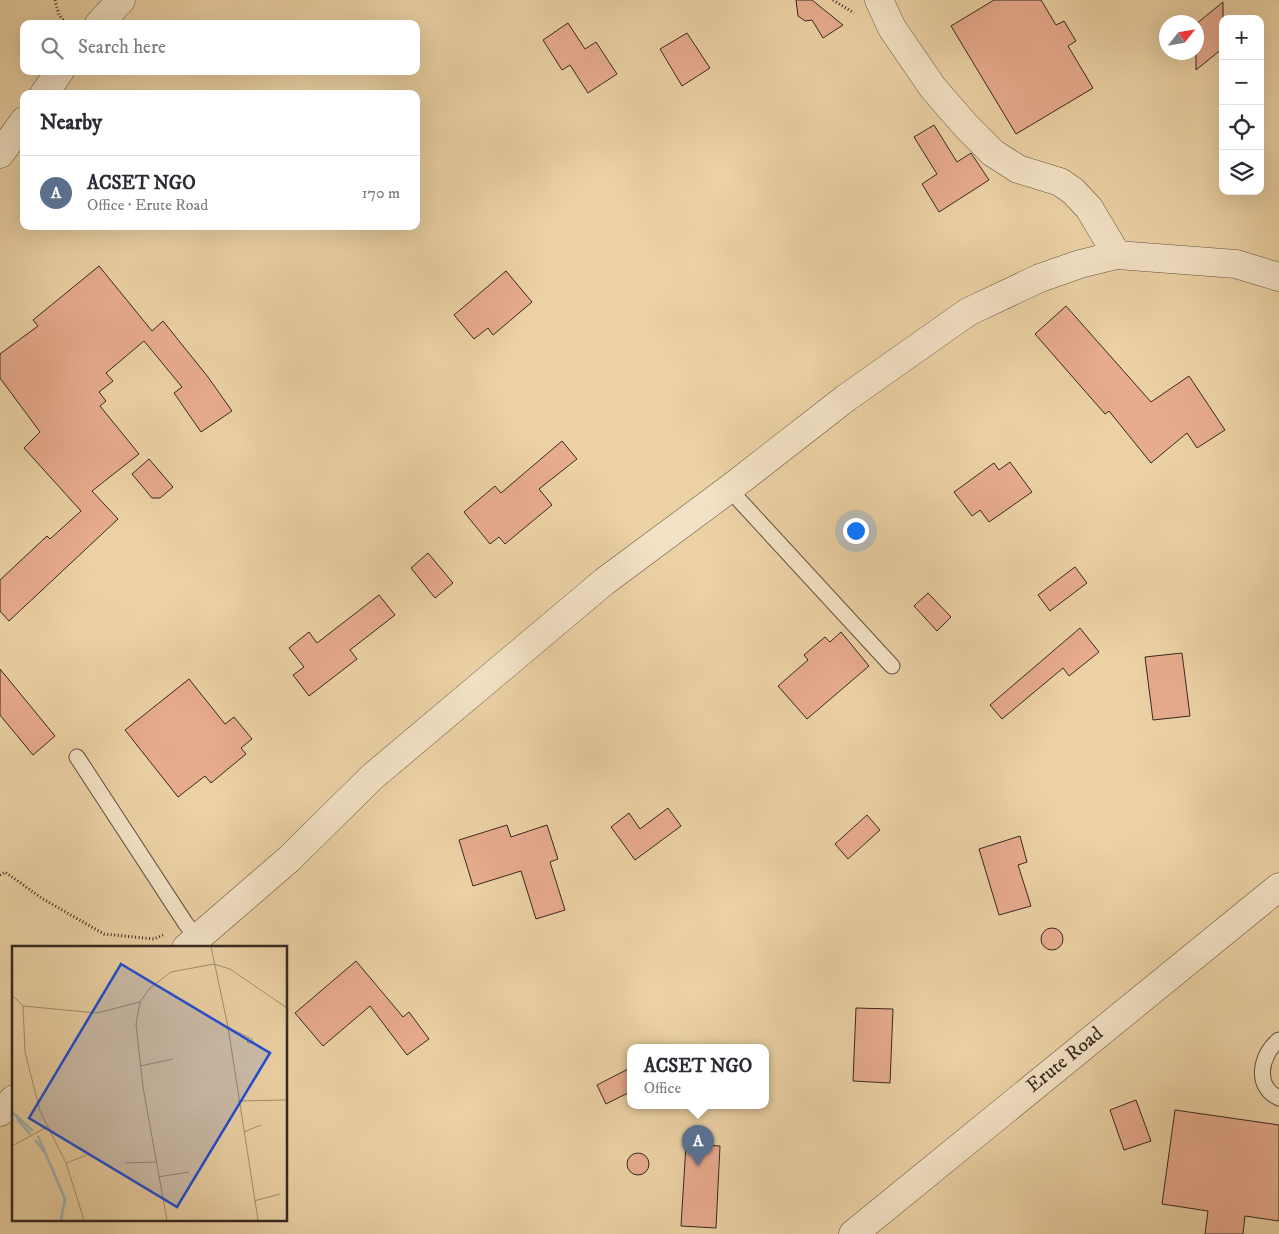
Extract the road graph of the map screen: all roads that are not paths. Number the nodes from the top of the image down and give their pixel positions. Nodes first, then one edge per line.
1 (121, 0) edge
2 (879, 0) edge
3 (103, 20) edge
4 (57, 75) edge
5 (47, 90) edge
6 (20, 126) edge
7 (3, 145) edge
8 (1117, 255) junction
9 (1279, 277) edge
10 (729, 489) junction
11 (892, 666) dead end
12 (77, 757) dead end
13 (1279, 887) edge
14 (190, 936) edge
15 (1279, 1040) edge
16 (1279, 1098) edge
17 (12, 1101) edge
18 (0, 1112) edge
19 (869, 1229) edge

1 - 3 street
2 - 8 street
4 - 5 street
6 - 7 street
8 - 9 street
8 - 10 street
10 - 11 lane
10 - 14 street
12 - 14 lane
13 - 19 street, Erute Road
15 - 16 lane
17 - 18 street

